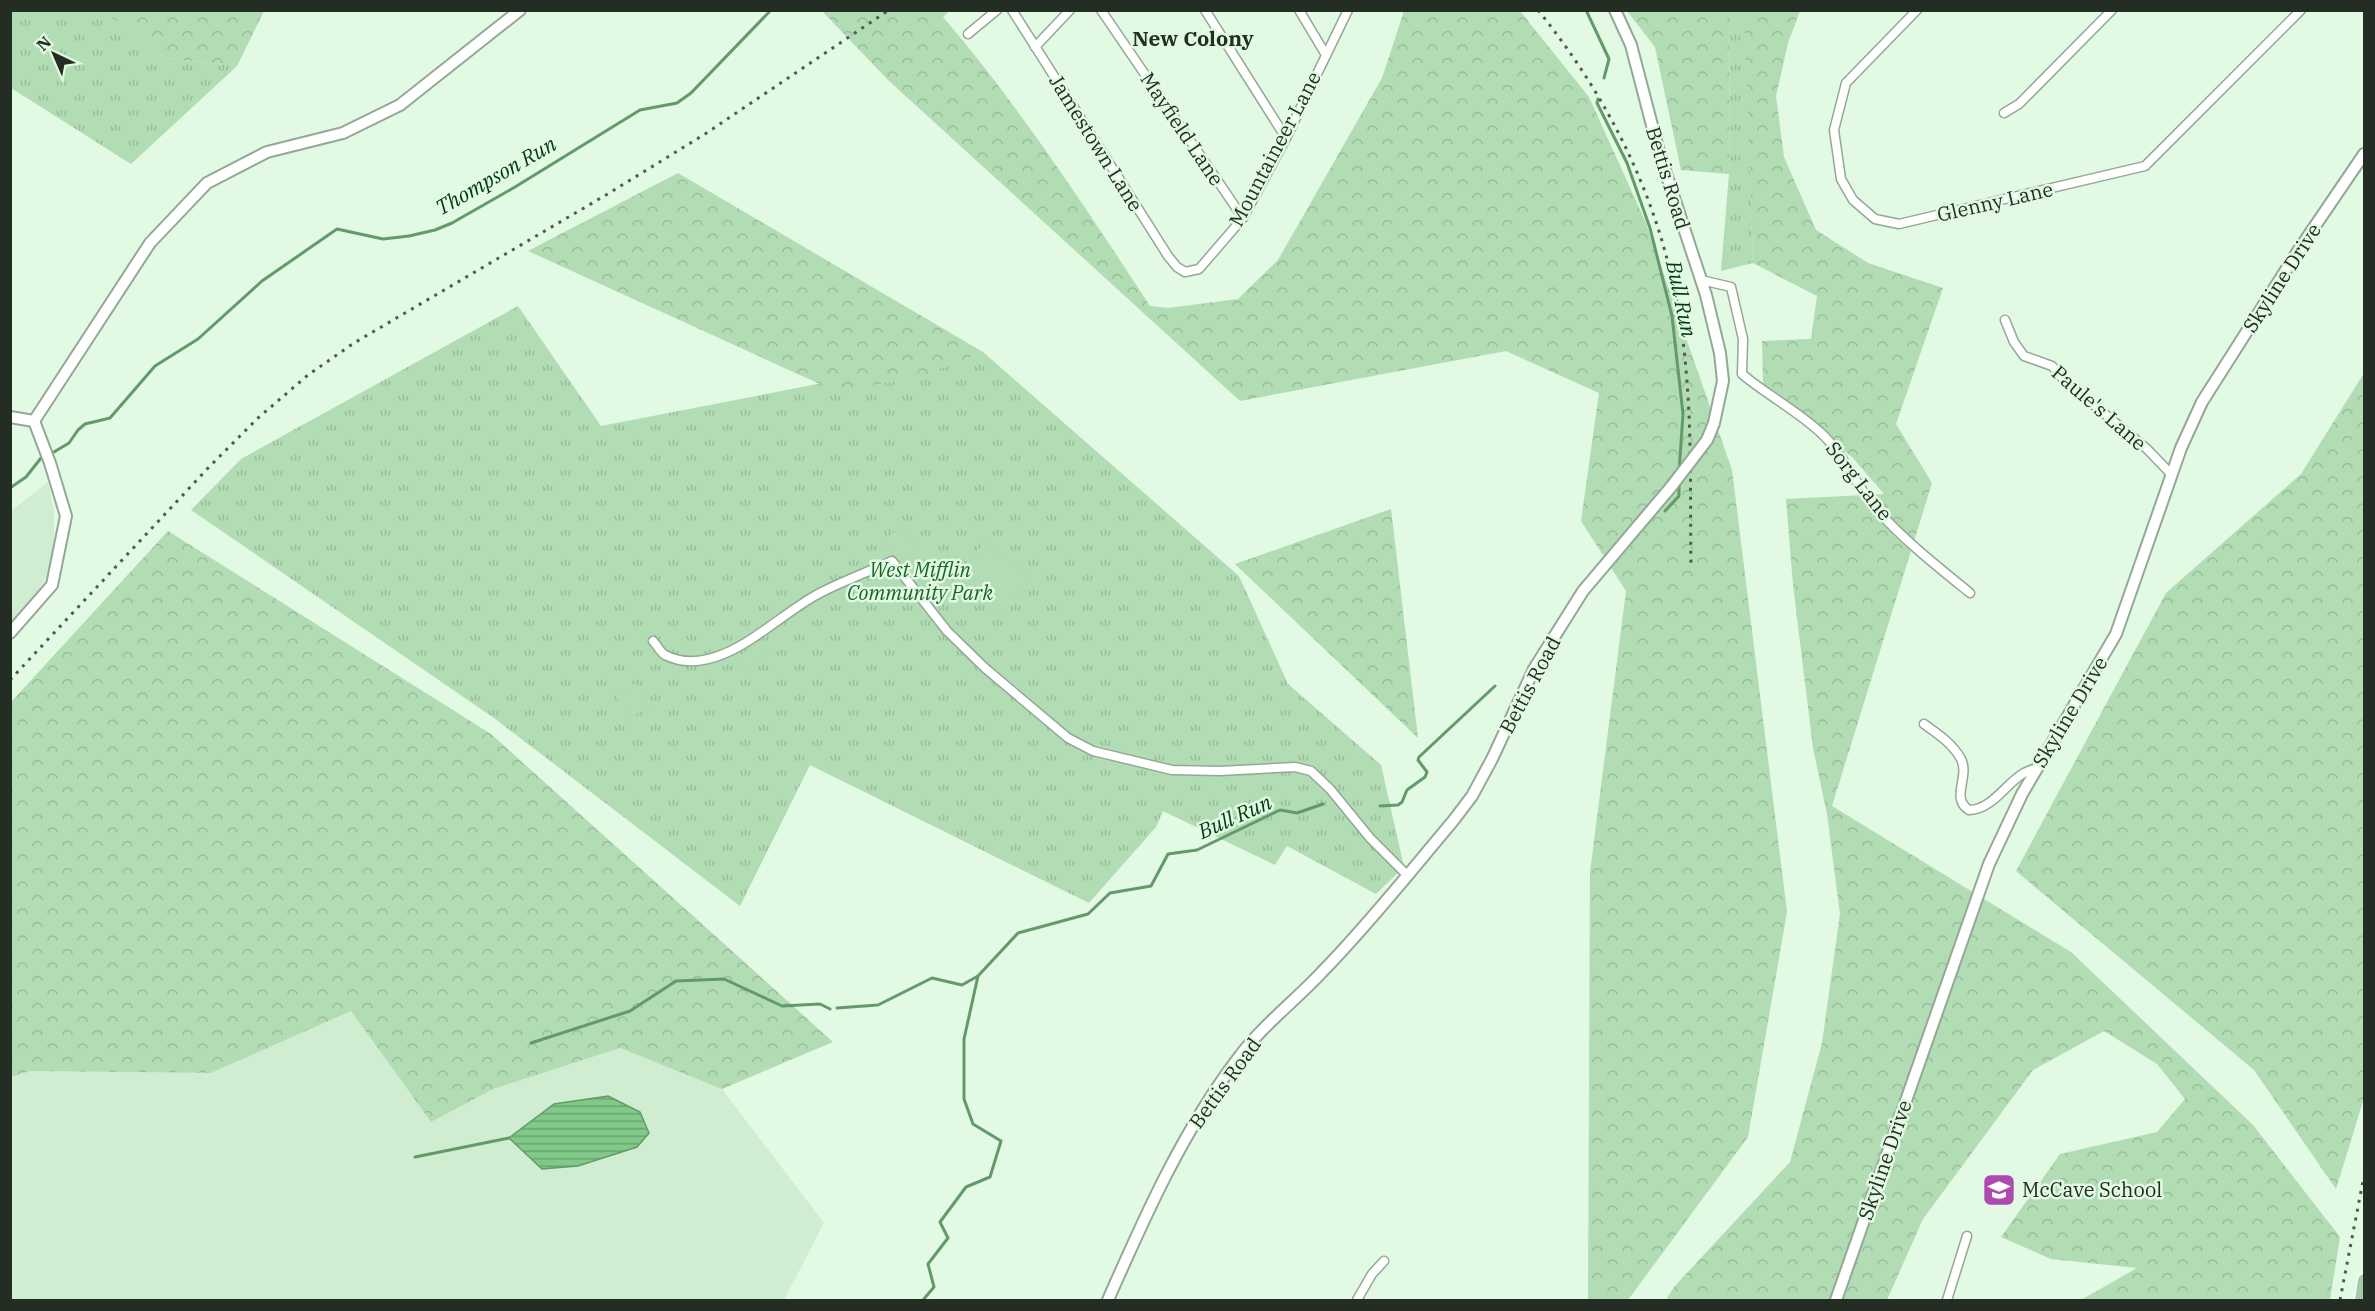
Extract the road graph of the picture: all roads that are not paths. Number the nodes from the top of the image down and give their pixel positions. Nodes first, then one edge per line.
1 (520, 10) edge
2 (997, 10) edge
3 (1012, 10) edge
4 (1070, 10) edge
5 (1101, 10) edge
6 (1205, 10) edge
7 (1299, 10) edge
8 (1348, 10) edge
9 (1615, 10) edge
10 (1917, 10) edge
11 (2112, 10) edge
12 (2301, 10) edge
13 (968, 34) dead end
14 (1035, 47) junction
15 (1326, 55) junction
16 (2004, 113) dead end
17 (1286, 138) junction
18 (2364, 154) edge
19 (1243, 218) junction
20 (1185, 272) joint
21 (1701, 280) junction
22 (2005, 320) dead end
23 (10, 417) edge
24 (34, 421) junction
25 (2171, 474) junction
26 (1970, 593) dead end
27 (10, 633) edge
28 (653, 641) dead end
29 (1924, 724) dead end
30 (2037, 768) junction
31 (1407, 875) junction
32 (1967, 1236) dead end
33 (1384, 1261) dead end
34 (2364, 1280) edge
35 (1108, 1300) edge
36 (1357, 1300) edge
37 (1836, 1300) edge
38 (1947, 1300) edge
39 (2361, 1300) edge

1 - 24 street
2 - 13 street
3 - 14 street, Jamestown Lane
4 - 14 street
5 - 19 street, Mayfield Lane
6 - 17 street
7 - 15 street
8 - 15 street, Mountaineer Lane
9 - 21 street, Bettis Road
10 - 12 street, Glenny Lane
11 - 16 street
14 - 20 street, Jamestown Lane
15 - 17 street, Mountaineer Lane
17 - 19 street, Mountaineer Lane
18 - 25 street, Skyline Drive
19 - 20 street, Mountaineer Lane
21 - 26 street, Sorg Lane
21 - 31 street, Bettis Road, bridge
22 - 25 street, Paule's Lane
23 - 24 street
24 - 27 street
25 - 30 street, Skyline Drive
28 - 31 street
29 - 30 street
30 - 37 street, Skyline Drive
31 - 35 street, Bettis Road
32 - 38 street
33 - 36 street
34 - 39 main road

